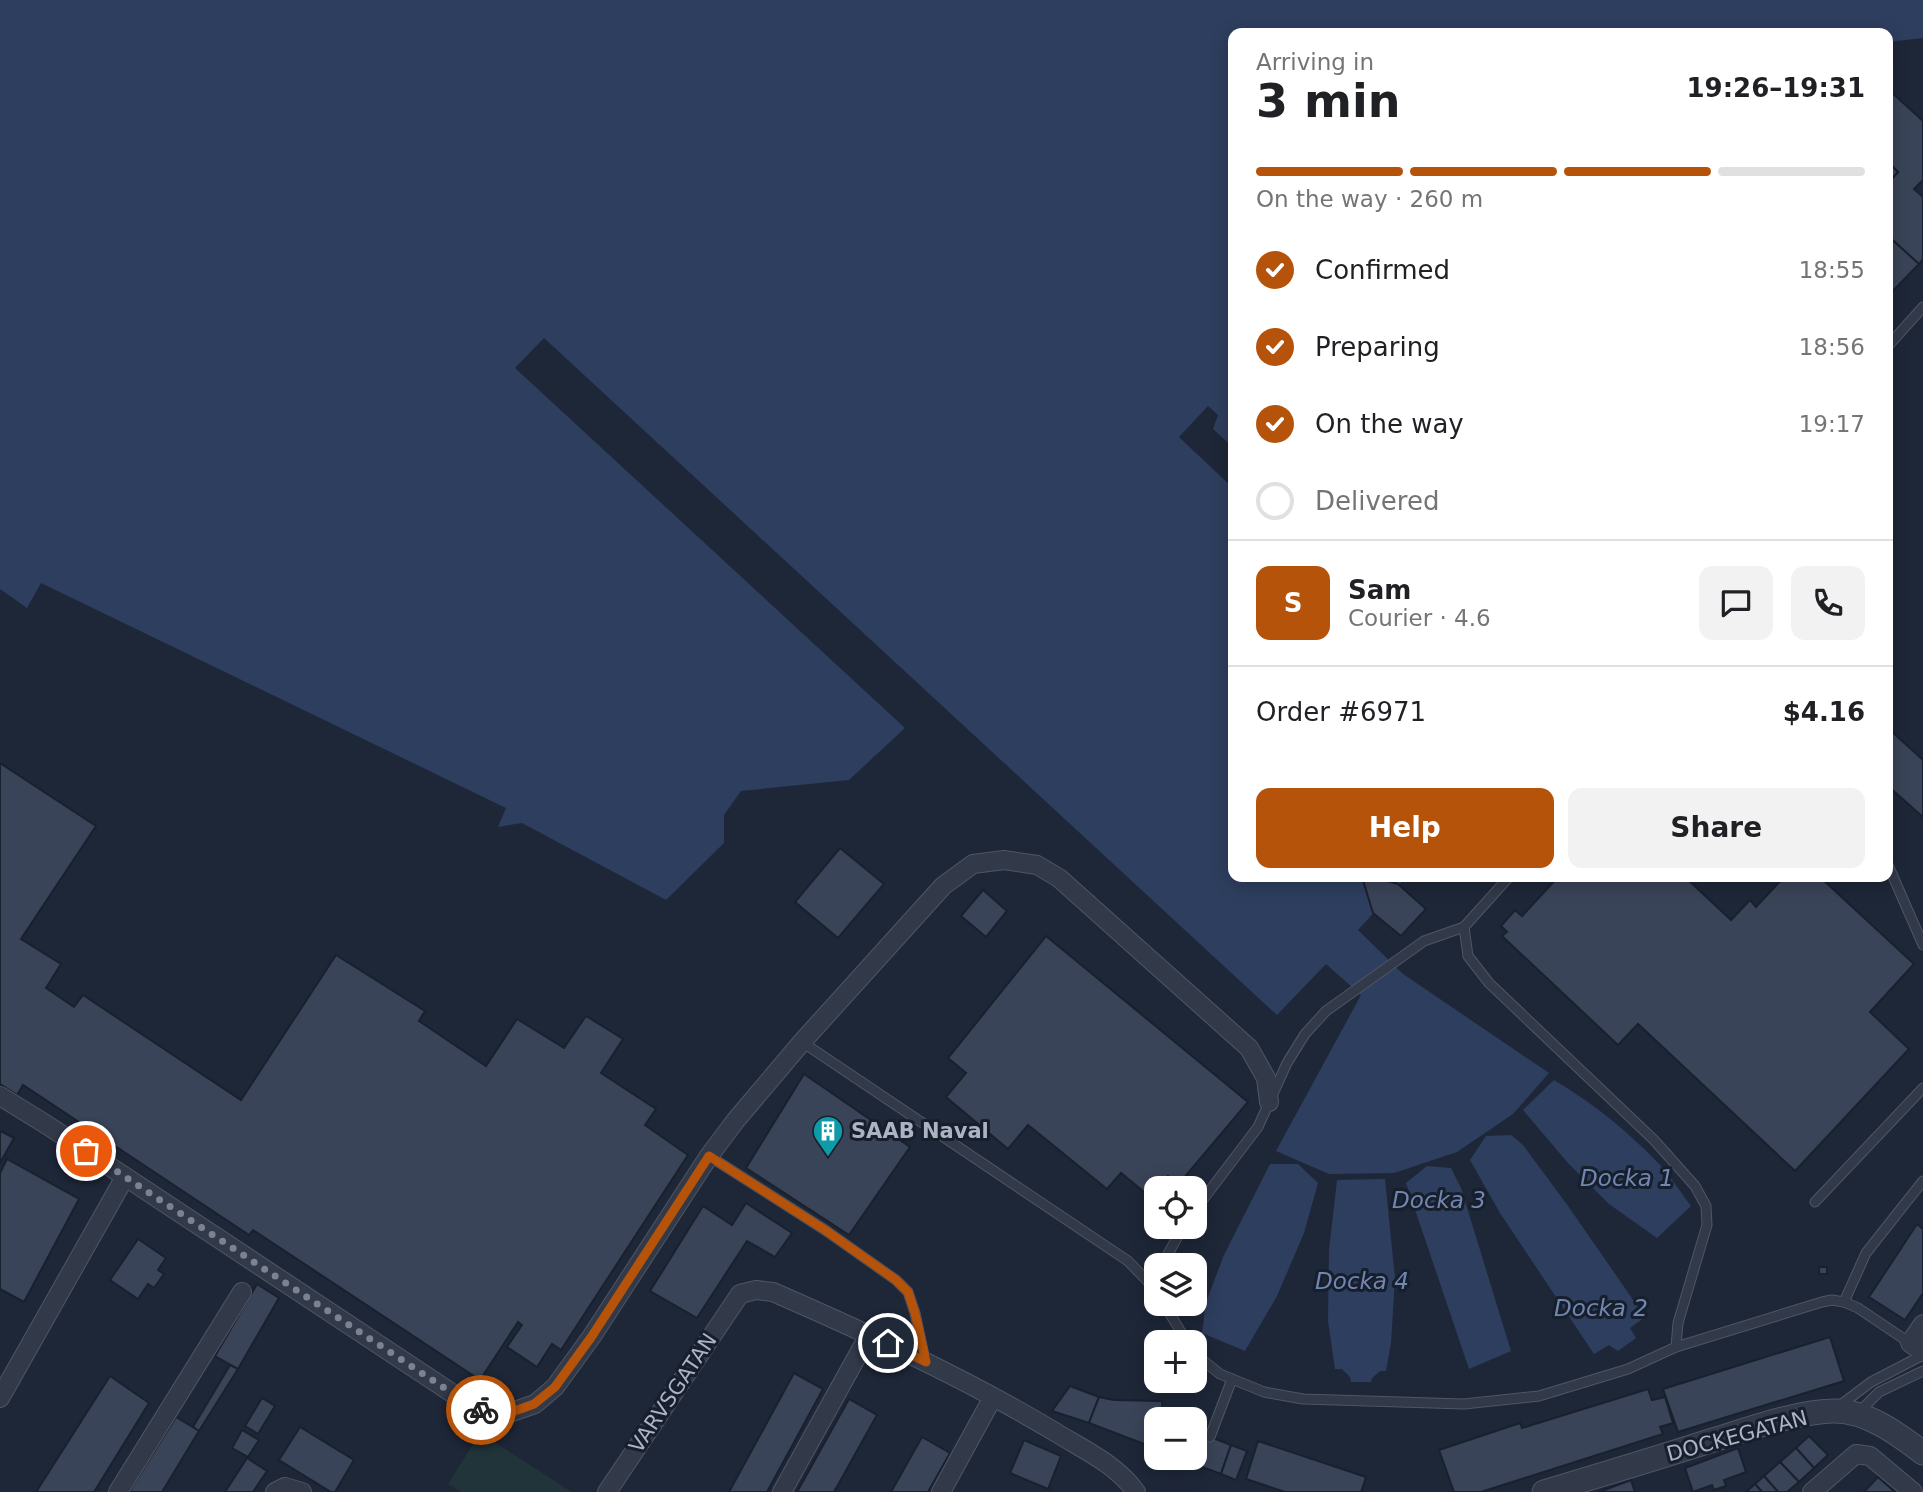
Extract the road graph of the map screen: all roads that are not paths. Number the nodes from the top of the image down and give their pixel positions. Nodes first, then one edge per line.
1 (1923, 307) edge
2 (1893, 340) edge
3 (1893, 876) edge
4 (1504, 882) edge
5 (1464, 927) junction
6 (1923, 945) edge
7 (802, 1042) junction
8 (1923, 1088) edge
9 (0, 1096) edge
10 (1269, 1102) junction
11 (709, 1156) junction
12 (125, 1177) junction
13 (1923, 1181) edge
14 (1207, 1194) edge
15 (1815, 1202) dead end
16 (1144, 1278) edge
17 (242, 1292) dead end
18 (1844, 1302) junction
19 (1923, 1324) edge
20 (870, 1334) junction
21 (1676, 1347) junction
22 (1919, 1350) edge
23 (926, 1362) junction
24 (1207, 1364) edge
25 (1923, 1371) edge
26 (1231, 1380) junction
27 (993, 1397) junction
28 (0, 1398) edge
29 (1845, 1413) junction
30 (1210, 1437) dead end
31 (1923, 1453) edge
32 (118, 1492) edge
33 (275, 1492) edge
34 (302, 1492) edge
35 (607, 1492) edge
36 (782, 1492) edge
37 (941, 1492) edge
38 (1136, 1492) edge
39 (1544, 1492) edge
40 (1812, 1492) edge
41 (1913, 1492) edge

1 - 2 lane
3 - 6 lane
4 - 5 lane
5 - 10 lane
5 - 21 lane
7 - 10 street
7 - 11 street
7 - 16 lane
8 - 15 lane
9 - 12 street
10 - 14 lane
11 - 12 street
11 - 23 lane
12 - 28 street
13 - 18 lane
17 - 32 street
18 - 21 lane
18 - 22 lane
19 - 22 street
20 - 23 street
20 - 35 street, VARVSGATAN
20 - 36 street
21 - 26 lane
22 - 29 lane
23 - 27 street
24 - 26 lane
25 - 29 lane
26 - 30 lane
27 - 37 street
27 - 38 street
29 - 31 street
29 - 39 street, DOCKEGATAN
33 - 34 street
40 - 41 street

